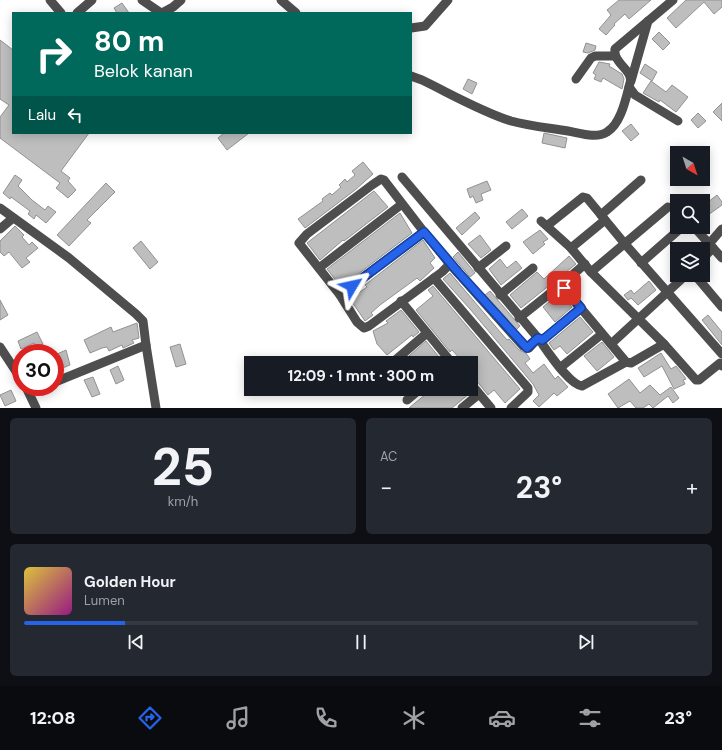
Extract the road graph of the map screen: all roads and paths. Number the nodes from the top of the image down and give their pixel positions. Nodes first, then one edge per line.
1 (50, 0) edge
2 (92, 0) edge
3 (142, 0) edge
4 (181, 0) edge
5 (281, 0) edge
6 (448, 0) edge
7 (673, 0) edge
8 (60, 12) edge
9 (78, 12) edge
10 (160, 12) edge
11 (163, 12) edge
12 (295, 12) edge
13 (648, 21) junction
14 (412, 28) edge
15 (615, 56) junction
16 (412, 76) edge
17 (576, 79) dead end
18 (630, 84) junction
19 (678, 121) dead end
20 (402, 177) dead end
21 (641, 180) dead end
22 (402, 204) junction
23 (668, 207) dead end
24 (0, 208) edge
25 (603, 217) junction
26 (13, 218) junction
27 (0, 229) edge
28 (722, 229) edge
29 (424, 232) junction
30 (674, 234) edge
31 (700, 234) edge
32 (625, 244) junction
33 (506, 246) dead end
34 (711, 246) junction
35 (571, 248) junction
36 (722, 258) edge
37 (448, 262) junction
38 (641, 263) junction
39 (585, 264) junction
40 (319, 268) junction
41 (478, 268) junction
42 (533, 268) dead end
43 (591, 272) junction
44 (434, 278) junction
45 (678, 282) edge
46 (701, 282) edge
47 (563, 283) junction
48 (667, 292) junction
49 (340, 295) junction
50 (500, 295) junction
51 (401, 301) junction
52 (722, 307) edge
53 (581, 308) junction
54 (519, 318) junction
55 (638, 319) junction
56 (427, 333) junction
57 (602, 334) junction
58 (538, 338) junction
59 (611, 344) junction
60 (664, 344) junction
61 (146, 345) junction
62 (0, 347) edge
63 (400, 356) edge
64 (446, 356) edge
65 (722, 361) edge
66 (626, 362) junction
67 (12, 366) edge
68 (561, 367) junction
69 (64, 378) edge
70 (479, 394) joint
71 (31, 396) edge
72 (412, 396) edge
73 (407, 400) dead end
74 (36, 408) edge
75 (156, 408) edge
76 (462, 408) edge
77 (491, 408) edge
78 (511, 408) edge

1 - 8 street
2 - 9 street
3 - 10 street
4 - 11 street
5 - 12 street
6 - 14 street
7 - 13 street
13 - 15 street
13 - 18 street
15 - 17 street
15 - 18 street
16 - 18 street
18 - 19 street
20 - 41 street
21 - 25 street
22 - 29 street
22 - 40 street
22 - 40 street
23 - 32 street
24 - 26 street
25 - 32 street
25 - 35 street
25 - 35 street
26 - 27 street
26 - 61 street
28 - 34 street
29 - 37 street
29 - 49 street
30 - 38 street
31 - 34 street
32 - 38 street
32 - 43 street
33 - 41 street
34 - 36 street
35 - 39 street
37 - 44 street
37 - 58 street
38 - 48 street
39 - 43 street
39 - 47 street
40 - 49 street
41 - 50 street
42 - 50 street
43 - 55 street
44 - 51 street
44 - 78 street
45 - 48 street
46 - 52 street
47 - 53 street
47 - 54 street
48 - 55 street
48 - 65 street
49 - 51 street
50 - 54 street
51 - 56 street
53 - 57 street
53 - 58 street
54 - 58 street
55 - 59 street
55 - 60 street
56 - 63 street
56 - 64 street
57 - 59 street
57 - 68 street
58 - 68 street
59 - 66 street
60 - 65 street
60 - 66 street
61 - 69 street
61 - 75 street
62 - 67 street
66 - 68 street
70 - 76 street
70 - 77 street
71 - 74 street
72 - 73 street

